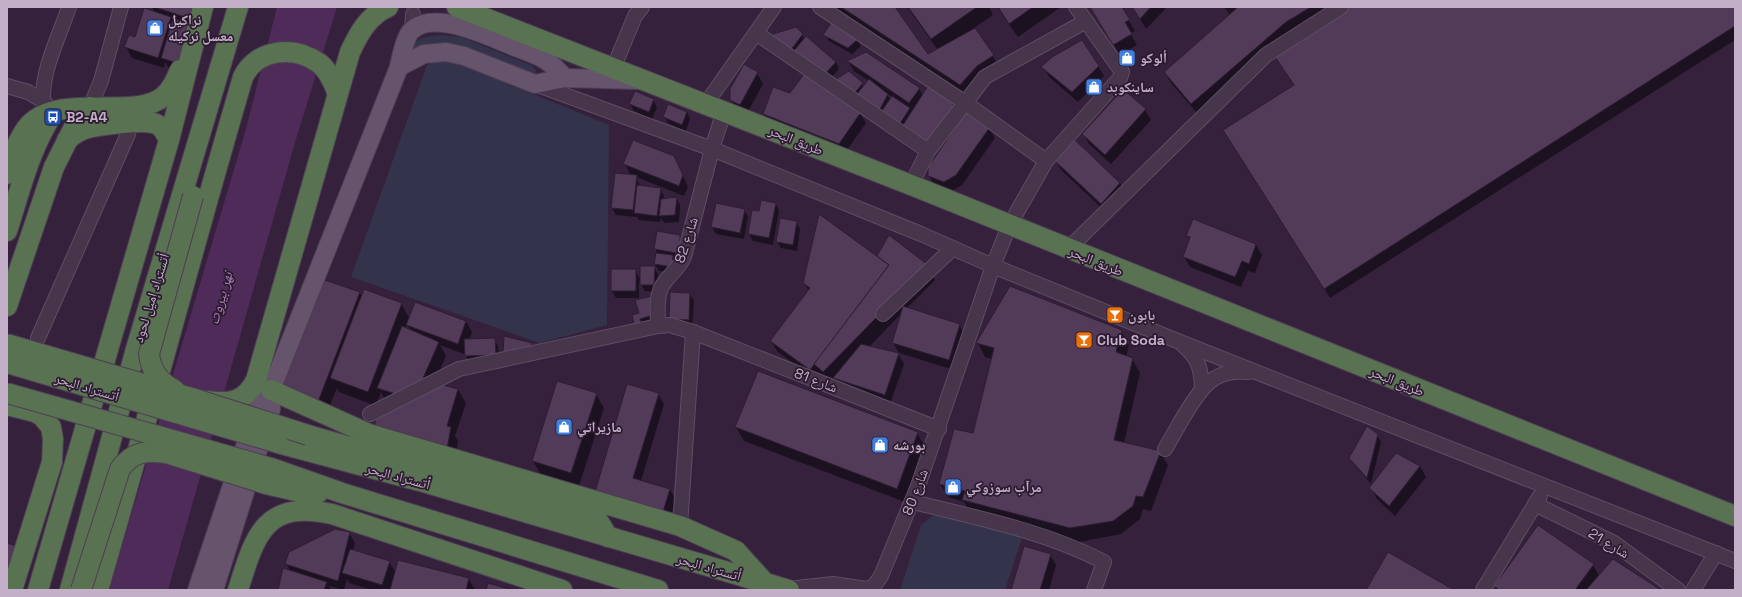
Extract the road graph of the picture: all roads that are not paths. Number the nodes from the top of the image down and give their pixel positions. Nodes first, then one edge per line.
1 (69, 7) edge
2 (121, 7) edge
3 (238, 7) edge
4 (388, 7) edge
5 (457, 7) edge
6 (642, 7) edge
7 (774, 7) edge
8 (820, 7) edge
9 (1076, 7) edge
10 (1341, 7) edge
11 (202, 11) edge
12 (1086, 21) junction
13 (756, 34) junction
14 (350, 52) junction
15 (319, 64) junction
16 (399, 67) junction
17 (610, 68) junction
18 (565, 78) junction
19 (643, 80) junction
20 (535, 84) junction
21 (7, 86) edge
22 (337, 92) junction
23 (211, 102) junction
24 (964, 102) junction
25 (705, 105) junction
26 (49, 106) junction
27 (90, 107) junction
28 (724, 112) junction
29 (130, 123) junction
30 (66, 140) junction
31 (169, 140) junction
32 (712, 149) junction
33 (928, 151) junction
34 (1046, 161) junction
35 (7, 174) edge
36 (911, 185) junction
37 (1009, 226) junction
38 (7, 231) edge
39 (953, 248) junction
40 (1068, 249) junction
41 (993, 266) junction
42 (7, 306) edge
43 (883, 314) dead end
44 (658, 326) junction
45 (693, 332) junction
46 (38, 338) dead end
47 (1180, 342) junction
48 (7, 344) edge
49 (7, 363) edge
50 (1256, 372) junction
51 (126, 385) junction
52 (1202, 388) junction
53 (270, 391) junction
54 (7, 393) edge
55 (153, 394) junction
56 (192, 398) junction
57 (7, 405) edge
58 (7, 410) edge
59 (32, 411) junction
60 (370, 414) dead end
61 (939, 429) junction
62 (1165, 449) dead end
63 (170, 454) junction
64 (269, 476) junction
65 (1546, 486) junction
66 (913, 502) junction
67 (1535, 504) junction
68 (1735, 516) edge
69 (680, 526) junction
70 (608, 537) junction
71 (1716, 553) junction
72 (1735, 561) edge
73 (765, 583) junction
74 (12, 590) edge
75 (38, 590) edge
76 (70, 590) edge
77 (81, 590) edge
78 (98, 590) edge
79 (197, 590) edge
80 (214, 590) edge
81 (238, 590) edge
82 (562, 590) edge
83 (658, 590) edge
84 (788, 590) edge
85 (1094, 590) edge
86 (1483, 590) edge
87 (1678, 590) edge
88 (1693, 590) edge

1 - 26 street
2 - 27 street
3 - 23 highway, أتستراد إميل لحود
4 - 14 highway
5 - 17 highway, طريق البحر
6 - 17 street
7 - 13 street
8 - 24 street
9 - 12 street
10 - 40 street
11 - 27 highway
11 - 31 highway, أتستراد إميل لحود
12 - 24 street
12 - 34 street, شارع 80
13 - 25 street
13 - 33 street
14 - 15 highway
14 - 22 highway
15 - 22 highway
15 - 55 highway
16 - 18 main road
16 - 20 main road
16 - 53 main road
17 - 19 highway, طريق البحر
18 - 19 main road
18 - 20 main road
19 - 25 highway, طريق البحر
20 - 32 street
21 - 26 street
22 - 56 highway, bridge
23 - 51 highway, أتستراد إميل لحود
23 - 56 highway, bridge
24 - 33 street
24 - 34 street
25 - 28 highway, طريق البحر
26 - 27 highway
26 - 35 highway
26 - 38 highway
27 - 30 highway
28 - 32 street, شارع 82
28 - 36 highway, طريق البحر
29 - 30 highway
29 - 31 highway
29 - 46 street
30 - 42 highway
31 - 75 highway, أتستراد إميل لحود
32 - 39 street
32 - 44 street, شارع 82
33 - 36 street
34 - 37 street, شارع 80
36 - 37 highway, طريق البحر
37 - 40 highway, طريق البحر
37 - 41 street, شارع 80
39 - 41 street
39 - 43 street
40 - 68 highway, طريق البحر
41 - 47 street
41 - 61 street, شارع 80
44 - 45 street, شارع 81
44 - 60 street, شارع 81
45 - 61 street, شارع 81
45 - 69 street
47 - 50 street
47 - 52 street
48 - 56 highway, bridge
49 - 70 highway, أتستراد البحر, bridge
50 - 52 street
50 - 65 street
51 - 55 highway
51 - 76 highway, أتستراد إميل لحود
52 - 62 street
53 - 69 highway
53 - 79 main road
53 - 80 main road
54 - 64 highway, أتستراد البحر, bridge
55 - 78 highway
56 - 70 highway, bridge
57 - 59 highway
58 - 59 highway
59 - 63 highway, bridge
59 - 74 highway
61 - 66 street, شارع 80
63 - 64 highway, bridge
63 - 77 highway, bridge
64 - 83 highway
65 - 67 street
65 - 71 street
66 - 84 street, شارع 80
66 - 85 street
67 - 86 street
67 - 87 street, شارع 21
69 - 73 highway
70 - 73 highway, أتستراد البحر
71 - 72 street
71 - 88 street
73 - 84 highway, أتستراد البحر
81 - 82 highway

